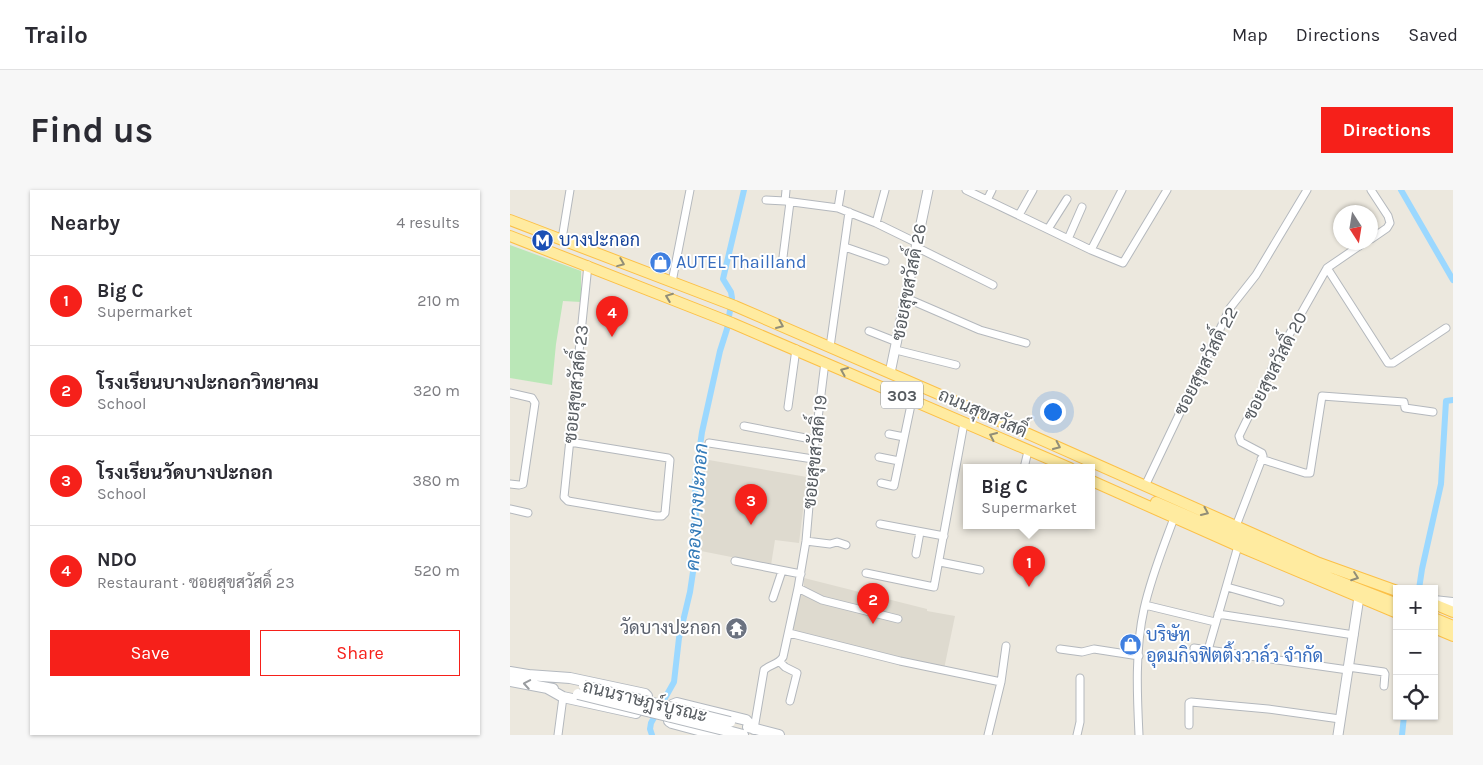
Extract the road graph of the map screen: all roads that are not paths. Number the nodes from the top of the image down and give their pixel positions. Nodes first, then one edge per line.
1 (570, 190) edge
2 (690, 190) edge
3 (786, 190) edge
4 (841, 190) edge
5 (885, 190) edge
6 (928, 190) edge
7 (966, 190) edge
8 (992, 190) edge
9 (1033, 190) edge
10 (1122, 190) edge
11 (1168, 190) edge
12 (1307, 190) edge
13 (1371, 190) edge
14 (1067, 199) dead end
15 (766, 200) dead end
16 (987, 200) junction
17 (787, 202) junction
18 (838, 208) junction
19 (1082, 208) dead end
20 (849, 212) junction
21 (1019, 215) junction
22 (510, 220) edge
23 (876, 223) junction
24 (1048, 229) junction
25 (1378, 234) edge
26 (510, 236) edge
27 (1068, 239) junction
28 (562, 240) junction
29 (916, 245) junction
30 (845, 247) junction
31 (1091, 250) junction
32 (1353, 250) edge
33 (885, 262) dead end
34 (782, 265) dead end
35 (588, 266) junction
36 (1327, 268) junction
37 (672, 282) junction
38 (994, 285) dead end
39 (906, 298) junction
40 (1446, 328) dead end
41 (869, 331) dead end
42 (1026, 342) dead end
43 (896, 346) junction
44 (830, 347) junction
45 (796, 349) junction
46 (825, 362) junction
47 (956, 366) dead end
48 (890, 373) junction
49 (510, 393) edge
50 (912, 400) junction
51 (788, 407) dead end
52 (1433, 412) dead end
53 (964, 423) junction
54 (744, 426) dead end
55 (889, 434) dead end
56 (904, 438) junction
57 (816, 440) junction
58 (570, 442) junction
59 (708, 443) dead end
60 (1028, 451) junction
61 (879, 457) dead end
62 (813, 459) junction
63 (1261, 459) junction
64 (899, 461) junction
65 (1025, 464) edge
66 (1060, 464) edge
67 (1095, 478) edge
68 (1095, 482) edge
69 (881, 483) dead end
70 (510, 484) edge
71 (1145, 486) junction
72 (510, 509) edge
73 (528, 513) dead end
74 (1174, 518) junction
75 (880, 524) dead end
76 (1236, 526) junction
77 (920, 532) junction
78 (944, 536) junction
79 (806, 541) junction
80 (1243, 544) junction
81 (846, 545) dead end
82 (916, 554) dead end
83 (735, 561) dead end
84 (940, 562) junction
85 (980, 570) dead end
86 (782, 571) junction
87 (866, 572) dead end
88 (801, 574) junction
89 (1227, 587) junction
90 (798, 588) junction
91 (1393, 590) edge
92 (773, 598) dead end
93 (1360, 598) junction
94 (1280, 602) dead end
95 (1393, 602) edge
96 (1438, 603) edge
97 (1453, 603) edge
98 (1145, 605) junction
99 (1438, 605) edge
100 (1393, 610) edge
101 (1453, 612) edge
102 (1218, 614) junction
103 (898, 619) dead end
104 (1438, 620) edge
105 (1215, 622) junction
106 (1453, 626) edge
107 (1438, 629) edge
108 (789, 633) junction
109 (1354, 635) junction
110 (1453, 636) edge
111 (1006, 646) dead end
112 (1194, 648) dead end
113 (1060, 649) dead end
114 (1208, 650) junction
115 (1139, 656) junction
116 (780, 662) junction
117 (1348, 669) junction
118 (510, 672) edge
119 (528, 675) junction
120 (1080, 678) dead end
121 (510, 681) edge
122 (1001, 682) junction
123 (1384, 686) dead end
124 (547, 688) junction
125 (581, 690) junction
126 (563, 697) junction
127 (790, 701) dead end
128 (1340, 719) junction
129 (1189, 725) dead end
130 (729, 727) junction
131 (754, 728) junction
132 (558, 735) edge
133 (717, 735) edge
134 (743, 735) edge
135 (779, 735) edge
136 (988, 735) edge
137 (1077, 735) edge
138 (1139, 735) edge
139 (1338, 735) edge

1 - 28 street
2 - 37 street
3 - 17 street
4 - 18 street
5 - 23 street
6 - 29 street, ซอยสุขสวัสดิ์ 26
7 - 16 street
8 - 16 street
9 - 21 street
10 - 31 street
11 - 31 street
12 - 71 street, ซอยสุขสวัสดิ์ 22
13 - 25 street
14 - 24 street
15 - 17 street
16 - 21 street
17 - 18 street
17 - 34 street
18 - 20 street
19 - 27 street
20 - 23 street
20 - 30 street
21 - 24 street
22 - 28 main road, ถนนสุขสวัสดิ์ / 303
23 - 29 street
24 - 27 street
26 - 35 main road, ถนนสุขสวัสดิ์ / 303
27 - 31 street
28 -> 37 main road, ถนนสุขสวัสดิ์ / 303
29 - 38 street
29 - 39 street, ซอยสุขสวัสดิ์ 26
30 - 33 street
30 - 44 street
32 - 36 street, ซอยสุขสวัสดิ์ 20
45 -> 35 main road, ถนนสุขสวัสดิ์ / 303
35 - 58 street, ซอยสุขสวัสดิ์ 23
36 - 40 street
36 - 63 street, ซอยสุขสวัสดิ์ 20
37 -> 44 main road, ถนนสุขสวัสดิ์ / 303
39 - 42 street
39 - 43 street, ซอยสุขสวัสดิ์ 26
41 - 43 street
43 - 47 street
43 - 48 street, ซอยสุขสวัสดิ์ 26
44 - 48 main road, ถนนสุขสวัสดิ์ / 303
45 - 46 main road, ถนนสุขสวัสดิ์ / 303
45 - 51 street
50 -> 46 main road, ถนนสุขสวัสดิ์ / 303
46 - 57 street, ซอยสุขสวัสดิ์ 19
48 -> 71 main road, ถนนสุขสวัสดิ์ / 303
49 - 70 street
50 - 53 main road, ถนนสุขสวัสดิ์ / 303
50 - 56 street
52 - 63 street
60 -> 53 main road, ถนนสุขสวัสดิ์ / 303
53 - 78 street
54 - 57 street
55 - 56 street
56 - 64 street
57 - 62 street, ซอยสุขสวัสดิ์ 19
58 - 58 street, ซอยสุขสวัสดิ์ 23
59 - 62 street
60 - 65 street
60 - 66 main road, ถนนสุขสวัสดิ์ / 303
61 - 64 street
62 - 79 street, ซอยสุขสวัสดิ์ 19
63 - 76 street
64 - 69 street
67 - 80 main road
68 - 74 main road
71 -> 76 main road, ถนนสุขสวัสดิ์ / 303
72 - 73 street
74 - 80 main road
74 - 98 street
75 - 77 street
76 -> 91 main road, ถนนสุขสวัสดิ์ / 303
77 - 78 street
77 - 82 street
78 - 84 street
79 - 81 street
79 - 88 street, ซอยสุขสวัสดิ์ 19
80 - 89 street
80 - 93 main road
80 - 95 main road
83 - 86 street
84 - 85 street
84 - 87 street
86 - 88 street
86 - 92 street
88 - 90 street, ซอยสุขสวัสดิ์ 19
89 - 94 street
89 - 102 street
90 - 103 street
90 - 108 street, ซอยสุขสวัสดิ์ 19
93 - 100 main road
93 - 109 street
96 - 97 main road
98 - 105 street
98 - 115 street
99 - 101 main road
102 - 105 street
102 - 109 street
104 - 106 main road
105 - 114 street
107 - 110 main road
108 - 116 street, ซอยสุขสวัสดิ์ 19
108 - 122 street
109 - 117 street
111 - 122 street
112 - 114 street
113 - 115 street
114 - 117 street
115 - 138 street
116 - 127 street
116 - 131 street
117 - 123 street
117 - 128 street
118 - 119 main road, ถนนราษฎร์บูรณะ
119 - 125 main road, ถนนราษฎร์บูรณะ
119 - 126 main road
120 - 137 street
124 -> 121 main road, ถนนราษฎร์บูรณะ
122 - 136 street
124 - 125 main road, ถนนราษฎร์บูรณะ
124 - 126 main road
125 - 130 main road, ถนนราษฎร์บูรณะ, bridge
126 - 132 street
128 - 129 street
128 - 139 street
130 - 131 main road, ถนนราษฎร์บูรณะ
130 - 134 main road, ถนนราษฎร์บูรณะ
131 - 133 main road
131 - 135 main road, ถนนราษฎร์บูรณะ

